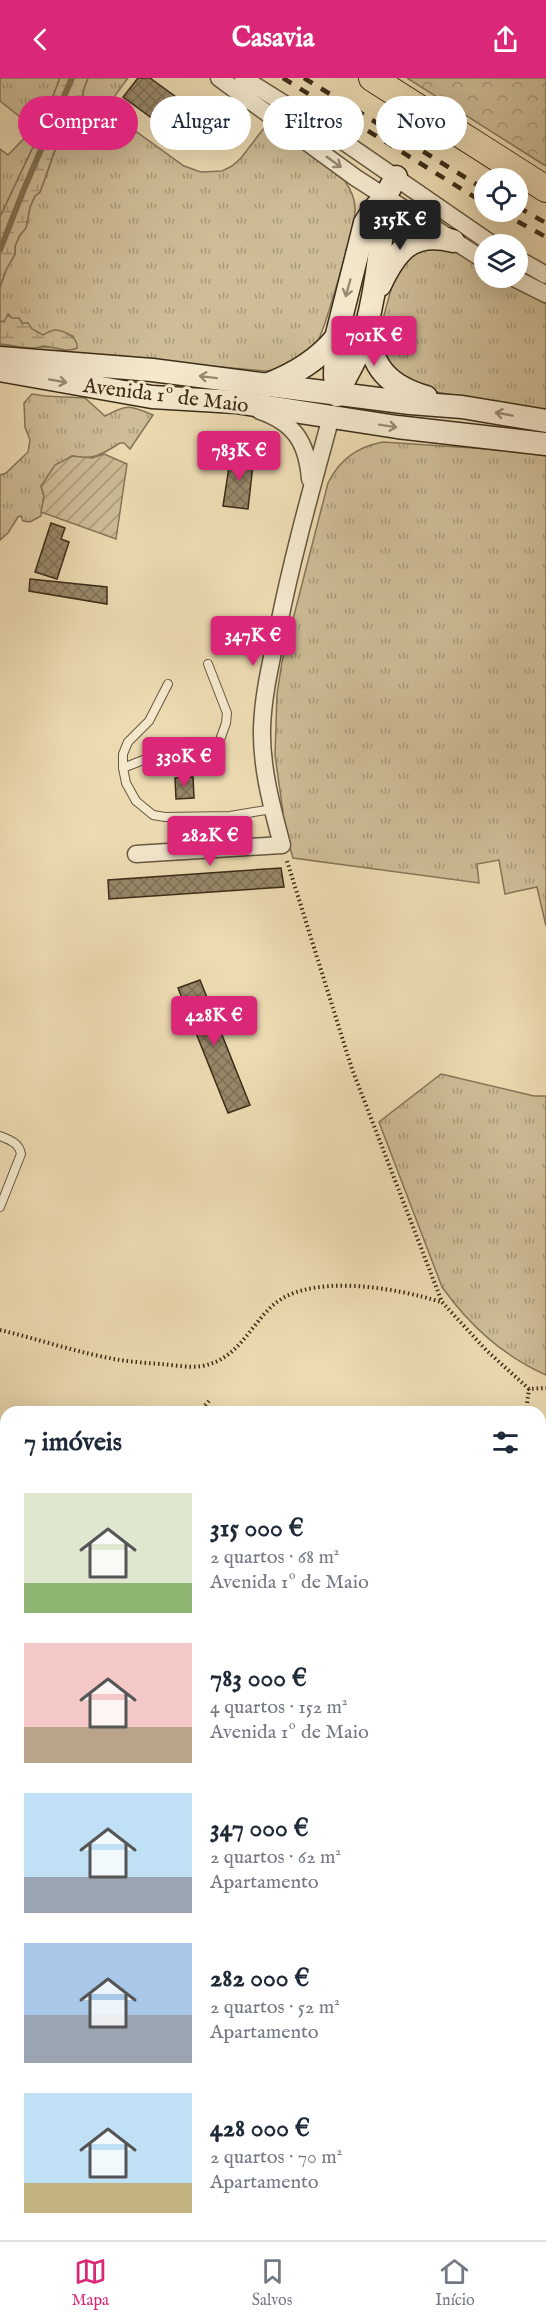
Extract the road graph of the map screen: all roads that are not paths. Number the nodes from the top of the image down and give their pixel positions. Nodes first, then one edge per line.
1 (219, 78) edge
2 (243, 78) edge
3 (372, 78) edge
4 (396, 177) junction
5 (546, 189) edge
6 (385, 197) junction
7 (478, 234) edge
8 (453, 241) junction
9 (474, 254) edge
10 (528, 265) edge
11 (546, 275) edge
12 (528, 285) edge
13 (546, 294) edge
14 (370, 310) junction
15 (336, 338) junction
16 (0, 358) edge
17 (0, 370) edge
18 (266, 385) junction
19 (337, 394) junction
20 (236, 402) junction
21 (462, 407) junction
22 (331, 417) junction
23 (546, 422) edge
24 (546, 444) edge
25 (311, 492) junction
26 (208, 664) dead end
27 (168, 684) dead end
28 (123, 768) junction
29 (272, 809) junction
30 (136, 854) dead end
31 (0, 1136) edge
32 (0, 1207) edge

1 -> 6 street
2 - 4 street
3 - 5 main road
4 - 6 main road
4 - 7 street
6 - 8 street
6 - 14 main road
6 -> 15 main road
8 - 9 street
8 - 14 main road
10 - 11 street
12 - 13 street
14 - 19 main road
14 - 21 main road
15 - 18 main road
15 - 19 main road
18 -> 16 main road, Avenida 1º de Maio
17 -> 20 main road, Avenida 1º de Maio
18 - 19 main road, Avenida 1º de Maio
19 - 21 main road, Avenida 1º de Maio
19 - 22 main road
20 - 22 main road, Avenida 1º de Maio
20 - 25 street
23 -> 21 main road, Avenida 1º de Maio
22 -> 24 main road, Avenida 1º de Maio
22 - 25 street
25 - 29 street
26 - 28 lane
27 - 28 lane
28 - 29 lane
29 - 30 street
31 - 32 lane

